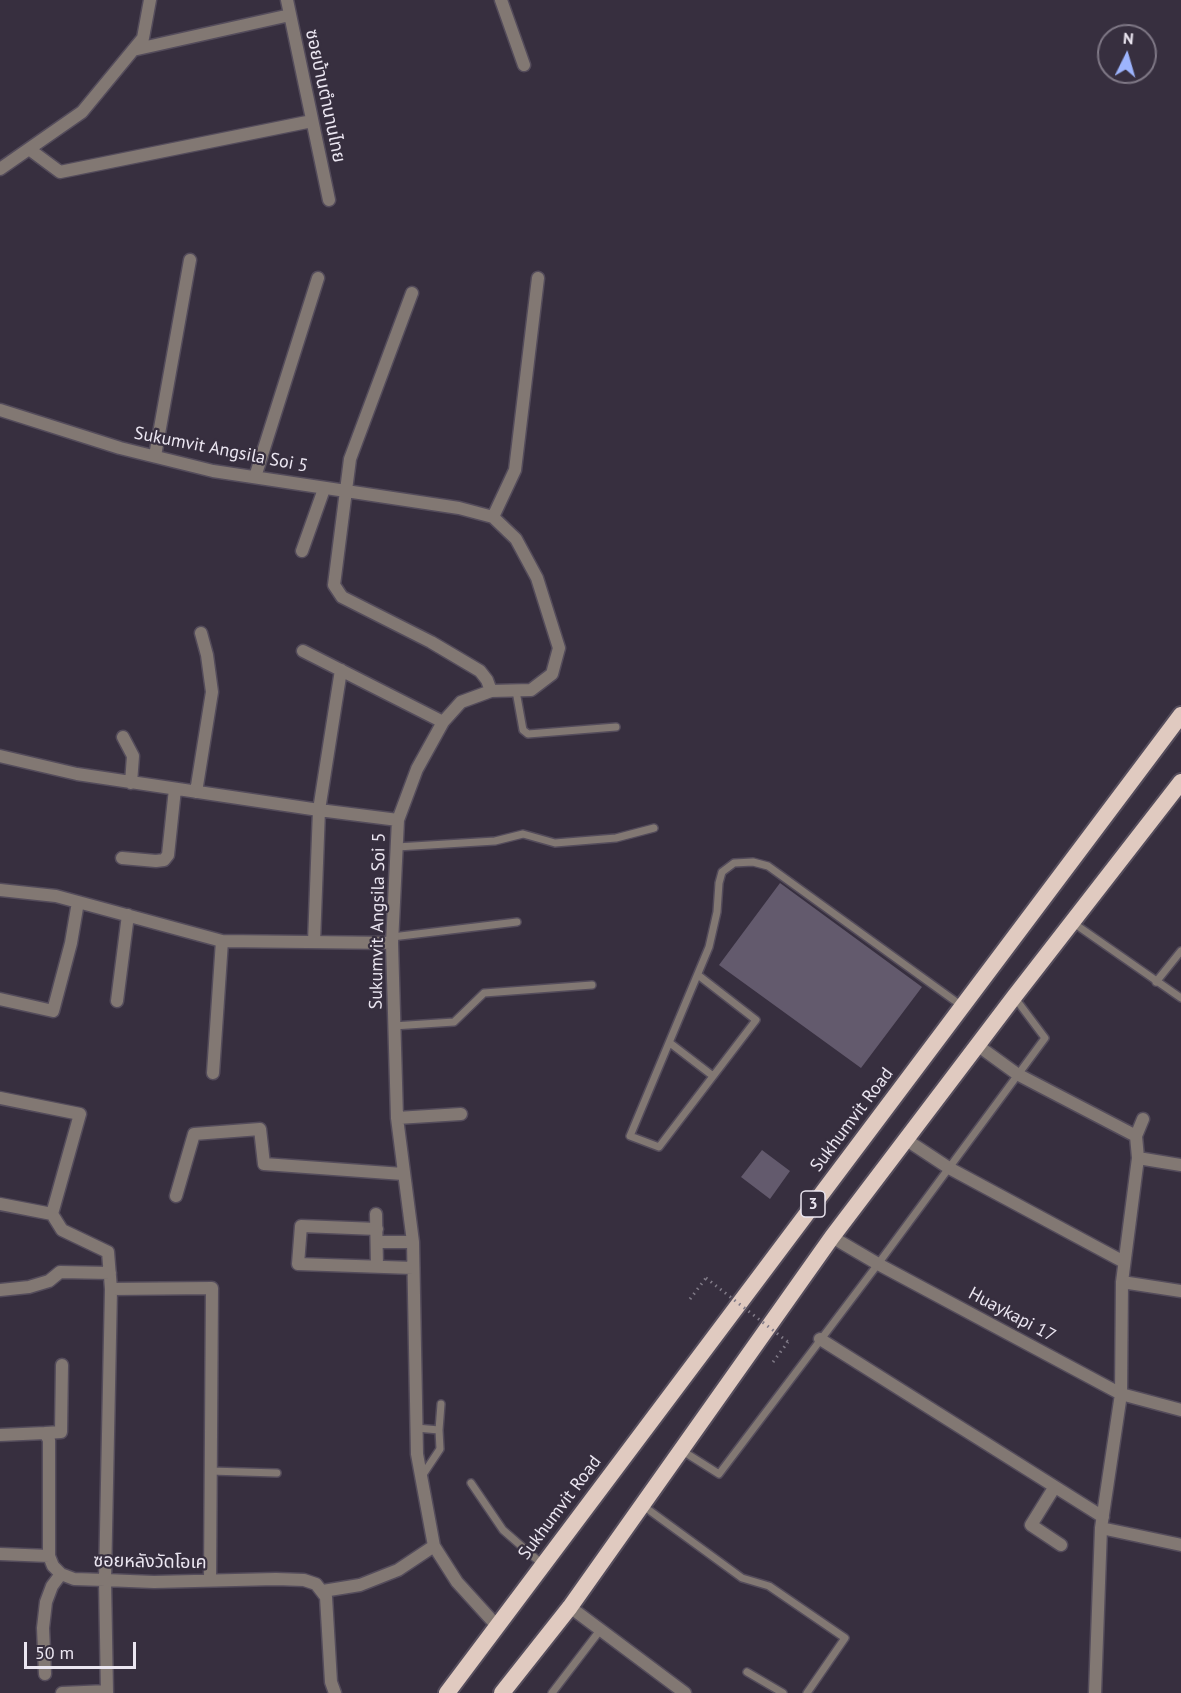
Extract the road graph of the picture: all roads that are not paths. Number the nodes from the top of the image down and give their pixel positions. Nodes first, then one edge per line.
1 (150, 0) edge
2 (287, 0) edge
3 (501, 0) edge
4 (290, 15) junction
5 (133, 50) junction
6 (524, 65) dead end
7 (312, 121) junction
8 (29, 149) junction
9 (0, 169) edge
10 (329, 200) dead end
11 (190, 261) dead end
12 (318, 278) dead end
13 (538, 278) dead end
14 (412, 292) dead end
15 (0, 410) edge
16 (154, 456) junction
17 (255, 477) junction
18 (324, 489) junction
19 (347, 492) junction
20 (493, 517) junction
21 (302, 551) dead end
22 (201, 633) dead end
23 (303, 651) dead end
24 (341, 670) junction
25 (491, 691) junction
26 (516, 691) junction
27 (1181, 715) edge
28 (443, 722) junction
29 (616, 727) dead end
30 (123, 737) dead end
31 (0, 756) edge
32 (1181, 782) edge
33 (131, 783) junction
34 (175, 789) junction
35 (196, 792) junction
36 (319, 810) junction
37 (398, 819) junction
38 (654, 828) dead end
39 (397, 847) junction
40 (122, 858) dead end
41 (0, 890) edge
42 (78, 902) junction
43 (128, 915) junction
44 (517, 922) dead end
45 (1072, 922) junction
46 (392, 940) junction
47 (222, 941) junction
48 (314, 942) junction
49 (1181, 951) edge
50 (698, 975) junction
51 (1156, 982) junction
52 (592, 986) dead end
53 (1014, 996) junction
54 (1181, 998) edge
55 (0, 999) edge
56 (117, 1001) dead end
57 (962, 1006) junction
58 (393, 1026) junction
59 (670, 1042) junction
60 (977, 1045) junction
61 (213, 1073) dead end
62 (1017, 1074) junction
63 (713, 1076) junction
64 (0, 1098) edge
65 (461, 1114) dead end
66 (397, 1118) junction
67 (1143, 1119) dead end
68 (1136, 1136) junction
69 (905, 1139) junction
70 (1138, 1158) junction
71 (1181, 1165) edge
72 (948, 1168) junction
73 (403, 1174) junction
74 (176, 1196) dead end
75 (0, 1204) edge
76 (52, 1214) junction
77 (376, 1214) dead end
78 (377, 1229) junction
79 (832, 1237) junction
80 (377, 1242) junction
81 (413, 1242) junction
82 (1124, 1262) junction
83 (878, 1264) junction
84 (377, 1266) junction
85 (413, 1268) junction
86 (110, 1273) junction
87 (1122, 1282) junction
88 (111, 1289) junction
89 (0, 1290) edge
90 (1181, 1291) edge
91 (820, 1339) junction
92 (62, 1365) dead end
93 (1121, 1394) junction
94 (441, 1404) dead end
95 (1181, 1410) edge
96 (416, 1428) junction
97 (439, 1430) junction
98 (45, 1433) junction
99 (0, 1435) edge
100 (681, 1450) junction
101 (210, 1471) junction
102 (277, 1473) dead end
103 (421, 1476) junction
104 (471, 1482) dead end
105 (1054, 1488) junction
106 (642, 1505) junction
107 (1102, 1523) junction
108 (1060, 1545) dead end
109 (1181, 1545) edge
110 (434, 1546) junction
111 (0, 1554) edge
112 (49, 1556) junction
113 (542, 1564) junction
114 (61, 1574) junction
115 (105, 1580) junction
116 (210, 1581) junction
117 (323, 1591) junction
118 (570, 1608) junction
119 (497, 1626) junction
120 (600, 1629) junction
121 (747, 1672) dead end
122 (45, 1674) dead end
123 (107, 1692) edge
124 (62, 1693) edge
125 (335, 1693) edge
126 (447, 1693) edge
127 (502, 1693) edge
128 (552, 1693) edge
129 (685, 1693) edge
130 (783, 1693) edge
131 (807, 1693) edge
132 (1095, 1693) edge

1 - 5 street
2 - 4 street, ซอยบ้านตำนานไทย
3 - 6 street
4 - 5 street
4 - 7 street, ซอยบ้านตำนานไทย
5 - 8 street
7 - 8 street
7 - 10 street, ซอยบ้านตำนานไทย
8 - 9 street
11 - 16 street
12 - 17 street
13 - 20 street
14 - 19 street
15 - 16 street, Sukumvit Angsila Soi 5
16 - 17 street, Sukumvit Angsila Soi 5
17 - 18 street, Sukumvit Angsila Soi 5
18 - 19 street, Sukumvit Angsila Soi 5
18 - 21 street
19 - 20 street, Sukumvit Angsila Soi 5
19 - 25 street
20 - 26 street, Sukumvit Angsila Soi 5
22 - 35 street
23 - 24 street
24 - 28 street
24 - 36 street
25 - 26 street, Sukumvit Angsila Soi 5
25 - 28 street, Sukumvit Angsila Soi 5
26 - 29 lane
27 - 57 highway, Sukhumvit Road / 3
28 - 37 street, Sukumvit Angsila Soi 5
30 - 33 street
31 - 33 street
32 - 45 highway, 3
33 - 34 street
34 - 35 street
34 - 40 street
35 - 36 street
36 - 37 street
36 - 48 street
37 - 39 street, Sukumvit Angsila Soi 5
38 - 39 lane
39 - 46 street, Sukumvit Angsila Soi 5
41 - 42 street
42 - 43 street
42 - 55 street
43 - 47 street
43 - 56 street
44 - 46 lane
45 - 51 lane
45 - 53 highway, 3
46 - 48 street
46 - 58 street, Sukumvit Angsila Soi 5
47 - 48 street
47 - 61 street
49 - 51 lane
50 - 57 lane
50 - 59 lane
50 - 63 lane
51 - 54 lane
52 - 58 lane
53 - 60 highway, 3
53 - 62 lane
57 - 113 highway, Sukhumvit Road / 3
58 - 66 street, Sukumvit Angsila Soi 5
59 - 63 lane
59 - 63 lane
60 - 62 street
60 - 69 highway, 3
62 - 68 street
62 - 72 lane
64 - 76 street
65 - 66 street
66 - 73 street, Sukumvit Angsila Soi 5
67 - 68 street
68 - 70 street
69 - 72 street
69 - 79 highway, 3
70 - 71 street
70 - 82 street
72 - 82 street
72 - 83 lane
73 - 74 street
73 - 81 street, Sukumvit Angsila Soi 5
75 - 76 street
76 - 86 street
77 - 78 street
78 - 80 street
78 - 84 street
79 - 83 street, Huaykapi 17
79 - 100 highway, 3
80 - 81 street
80 - 84 street
81 - 85 street, Sukumvit Angsila Soi 5
82 - 87 street
83 - 91 lane
83 - 93 street, Huaykapi 17
84 - 85 street
85 - 96 street, Sukumvit Angsila Soi 5
86 - 88 street
86 - 89 street
87 - 90 street
87 - 93 street
88 - 101 street
88 - 115 street
91 - 100 lane
91 - 105 street
92 - 98 street
93 - 95 street, Huaykapi 17
93 - 107 street
94 - 97 lane
96 - 97 lane
96 - 103 street, Sukumvit Angsila Soi 5
97 - 103 lane
98 - 99 street
98 - 112 street
100 - 106 highway, 3
101 - 102 lane
101 - 116 street
103 - 110 street, Sukumvit Angsila Soi 5
104 - 113 lane
105 - 107 street
105 - 108 street
106 - 118 highway, 3
106 - 131 lane
107 - 109 street
107 - 132 street
110 - 117 street
110 - 119 street, Sukumvit Angsila Soi 5
111 - 112 street
112 - 114 street
113 - 119 highway, Sukhumvit Road / 3
114 - 115 street, ซอยหลังวัดโอเค
114 - 122 street
115 - 116 street, ซอยหลังวัดโอเค
115 - 123 street
116 - 117 street, ซอยหลังวัดโอเค
117 - 125 street
118 - 120 street
118 - 127 highway, 3
119 - 126 highway, Sukhumvit Road / 3
120 - 128 lane
120 - 129 street
121 - 130 lane
123 - 124 street

